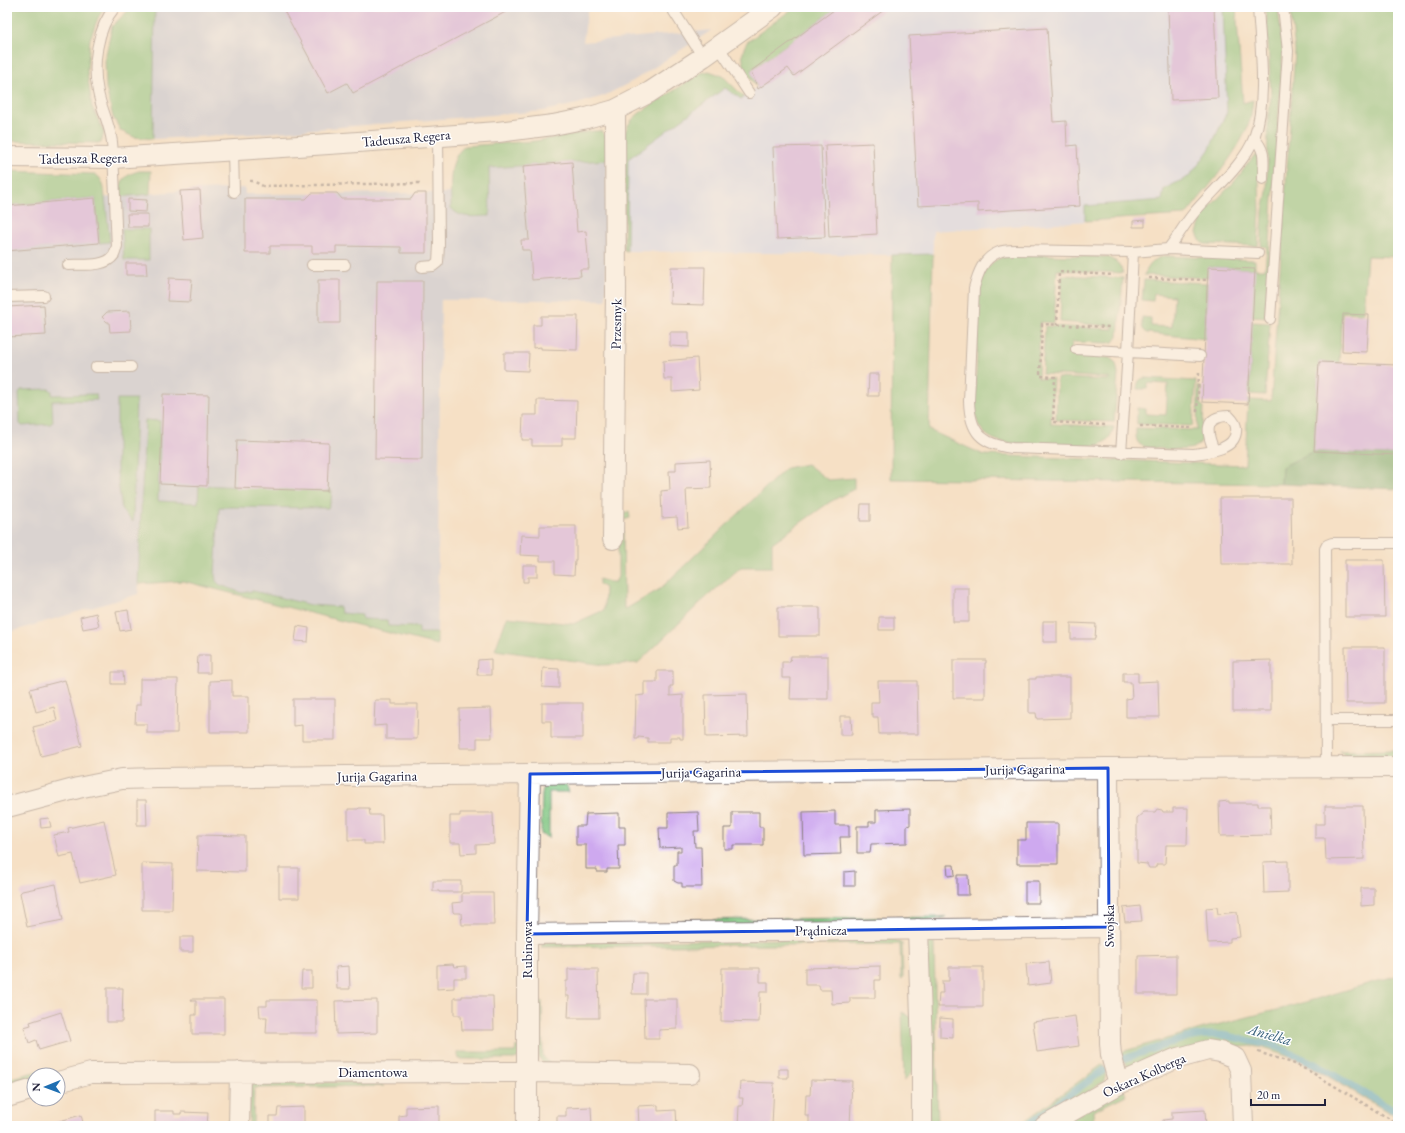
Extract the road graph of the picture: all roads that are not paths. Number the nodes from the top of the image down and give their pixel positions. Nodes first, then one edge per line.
1 (115, 7) edge
2 (671, 7) edge
3 (773, 7) edge
4 (1258, 7) edge
5 (1283, 7) edge
6 (711, 52) junction
7 (749, 93) dead end
8 (615, 110) junction
9 (438, 135) junction
10 (1254, 138) junction
11 (233, 151) junction
12 (7, 157) edge
13 (113, 158) junction
14 (1263, 179) dead end
15 (234, 192) dead end
16 (1168, 249) junction
17 (1133, 252) junction
18 (1258, 253) dead end
19 (68, 265) dead end
20 (312, 265) dead end
21 (345, 265) dead end
22 (422, 267) dead end
23 (44, 296) dead end
24 (7, 297) edge
25 (1270, 319) dead end
26 (1076, 349) dead end
27 (1128, 352) junction
28 (1200, 356) dead end
29 (96, 367) dead end
30 (131, 367) dead end
31 (1214, 450) dead end
32 (1121, 453) junction
33 (613, 539) dead end
34 (1398, 543) edge
35 (1326, 720) junction
36 (1398, 720) edge
37 (1326, 767) junction
38 (1398, 767) edge
39 (1108, 768) junction
40 (530, 774) junction
41 (7, 807) edge
42 (1109, 927) junction
43 (918, 929) junction
44 (526, 934) junction
45 (240, 1072) junction
46 (527, 1072) junction
47 (690, 1074) dead end
48 (66, 1080) edge
49 (1118, 1084) junction
50 (26, 1091) edge
51 (7, 1097) edge
52 (239, 1126) edge
53 (527, 1126) edge
54 (922, 1126) edge
55 (1045, 1126) edge
56 (1243, 1126) edge

1 - 13 lane
2 - 6 lane
3 - 6 street, Tadeusza Regera
4 - 10 lane
5 - 25 lane
6 - 7 lane
6 - 8 street, Tadeusza Regera
8 - 9 street, Tadeusza Regera
8 - 33 street, Przesmyk
9 - 11 street, Tadeusza Regera
9 - 22 lane
10 - 14 lane
10 - 16 lane
11 - 13 street, Tadeusza Regera
11 - 15 lane
12 - 13 street, Tadeusza Regera
13 - 19 lane
16 - 17 lane
16 - 18 lane
17 - 27 lane
17 - 32 lane
20 - 21 lane
23 - 24 lane
26 - 27 lane
27 - 28 lane
27 - 32 lane
29 - 30 lane
31 - 32 lane
34 - 35 lane
35 - 36 lane
35 - 37 lane
37 - 38 street, Jurija Gagarina
37 - 39 street, Jurija Gagarina
39 - 40 street, Jurija Gagarina
39 - 42 street, Swojska
40 - 41 street, Jurija Gagarina
40 - 44 street, Rubinowa
42 - 43 street, Prądnicza
42 - 49 street, Swojska
43 - 44 street, Prądnicza
43 - 54 street
44 - 46 street, Rubinowa
45 - 46 street, Diamentowa
45 - 48 street, Diamentowa
45 - 52 street
46 - 47 street, Diamentowa
46 - 53 street, Rubinowa
49 - 55 street, Oskara Kolberga
49 - 56 street, Oskara Kolberga
50 - 51 street

